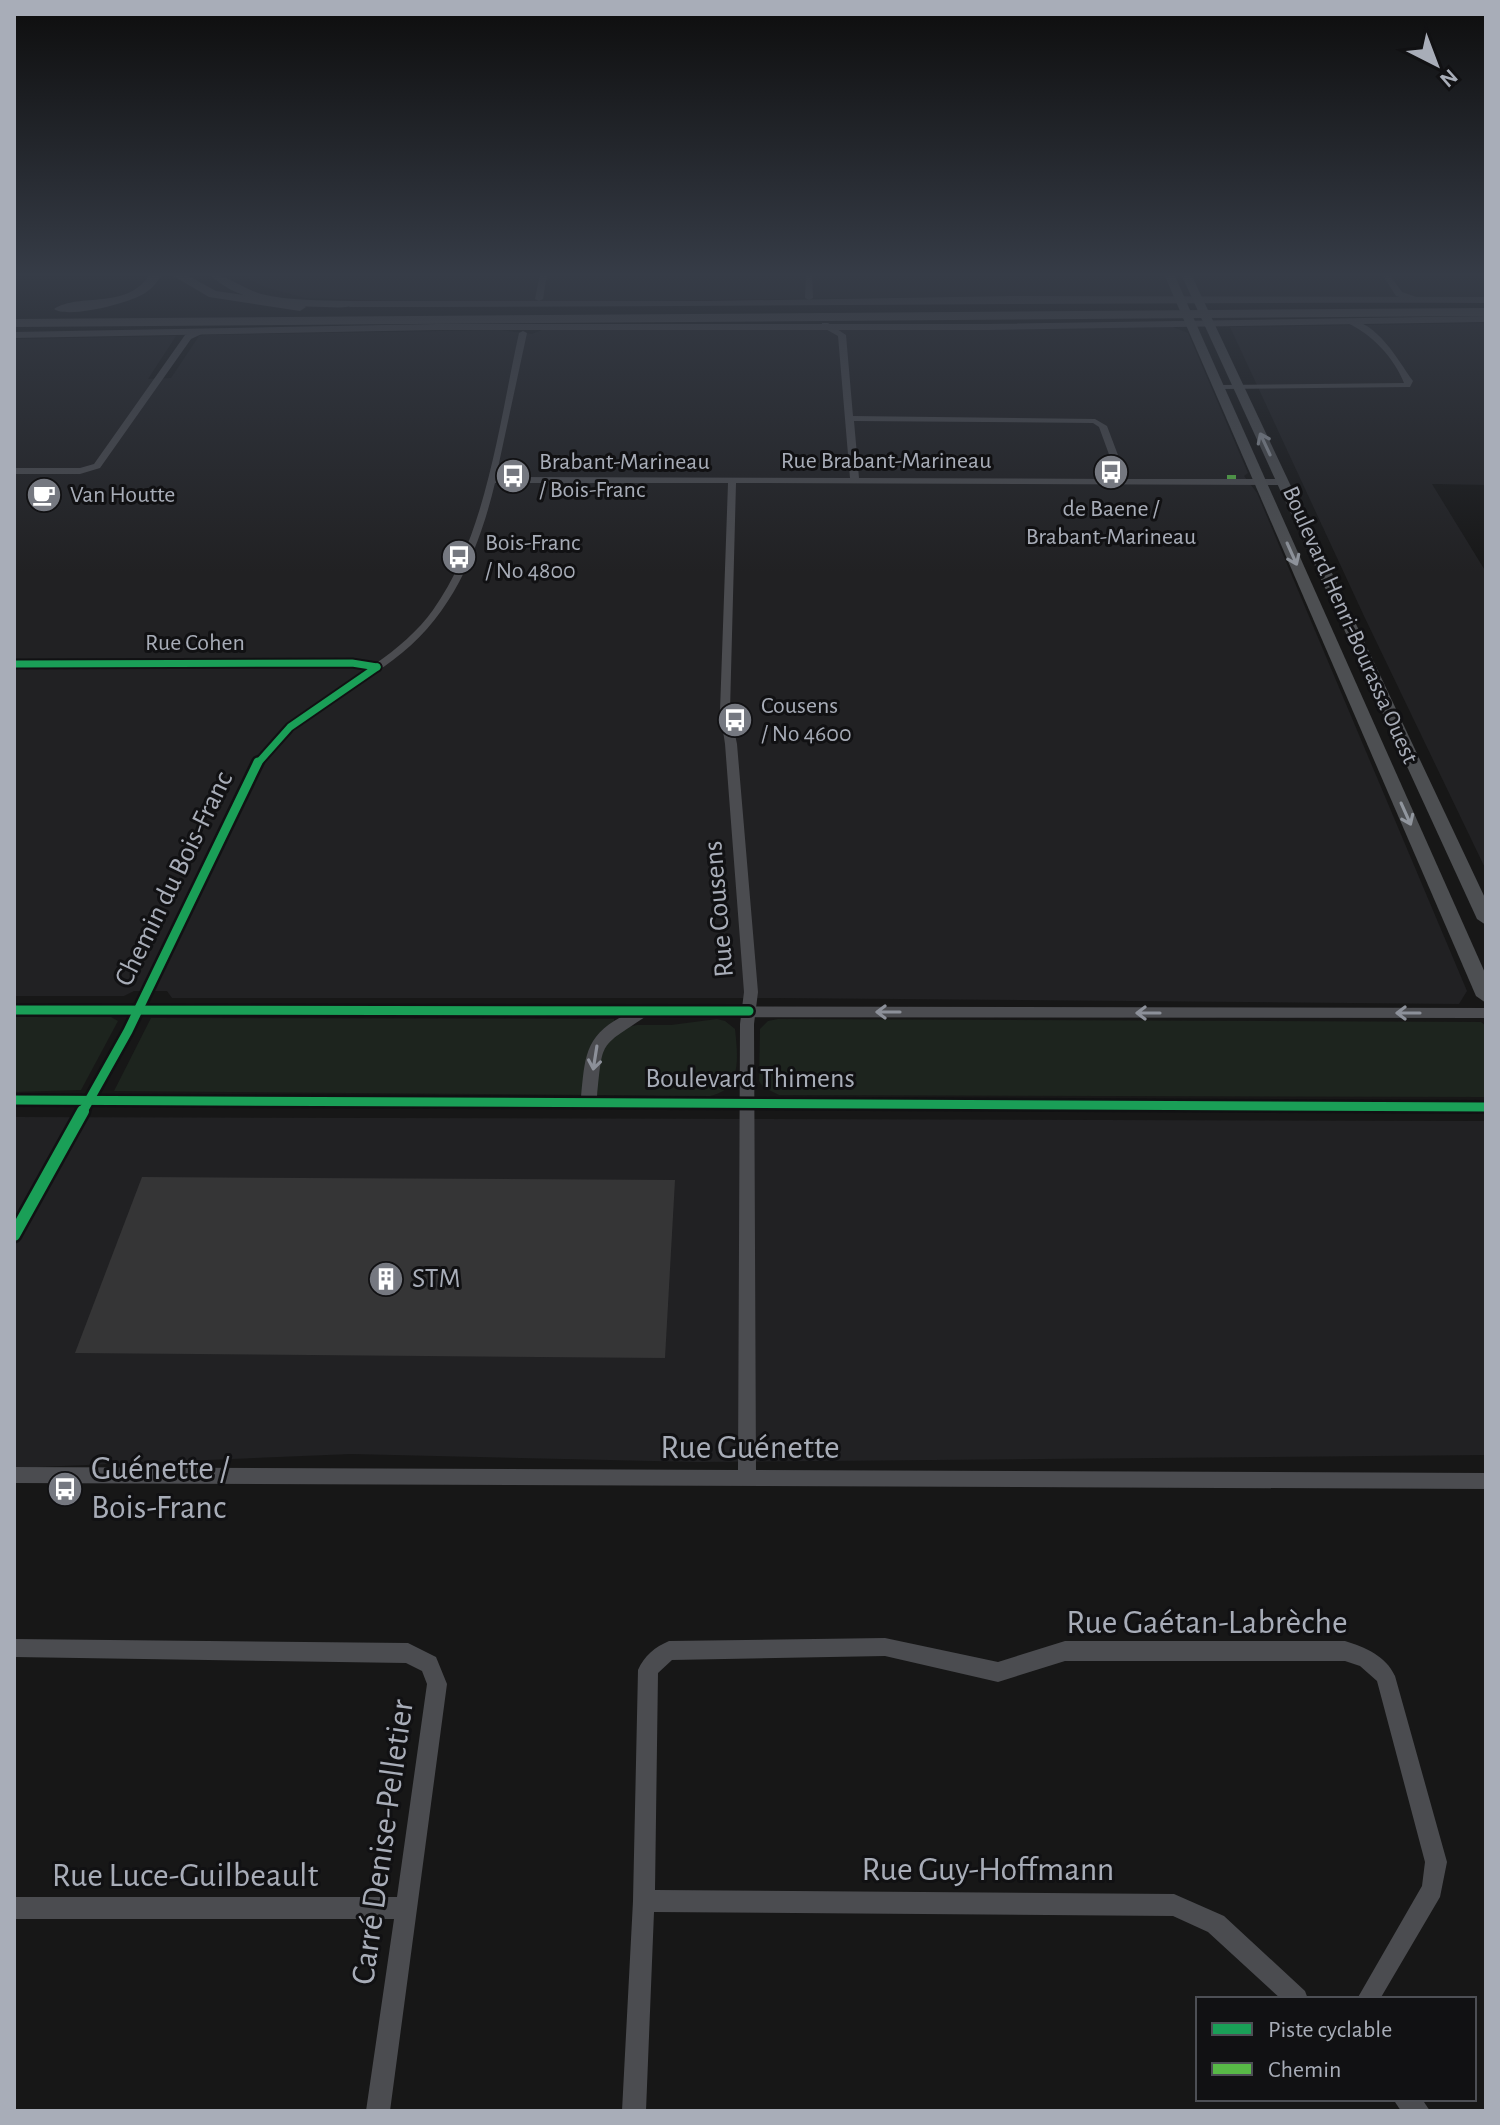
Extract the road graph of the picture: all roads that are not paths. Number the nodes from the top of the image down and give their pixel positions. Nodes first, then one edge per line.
1 (158, 373) edge
2 (514, 373) edge
3 (845, 373) edge
4 (1214, 373) edge
5 (1233, 373) edge
6 (1403, 373) edge
7 (1220, 387) junction
8 (1239, 387) junction
9 (849, 418) junction
10 (14, 471) edge
11 (490, 480) junction
12 (732, 481) junction
13 (855, 481) junction
14 (1123, 481) junction
15 (1262, 482) junction
16 (1283, 482) junction
17 (14, 664) edge
18 (377, 667) junction
19 (1486, 919) edge
20 (1486, 996) edge
21 (14, 1010) edge
22 (137, 1010) junction
23 (749, 1011) junction
24 (645, 1012) junction
25 (1486, 1013) edge
26 (14, 1100) edge
27 (91, 1100) junction
28 (588, 1103) junction
29 (747, 1103) junction
30 (1486, 1107) edge
31 (14, 1235) edge
32 (14, 1475) edge
33 (747, 1478) junction
34 (1486, 1481) edge
35 (14, 1648) edge
36 (644, 1901) junction
37 (14, 1908) edge
38 (405, 1908) junction
39 (1295, 1997) edge
40 (1369, 1997) edge
41 (378, 2111) edge
42 (634, 2111) edge

1 - 10 street
2 - 11 street, Chemin du Bois-Franc
3 - 9 street
4 - 7 main road, Boulevard Henri-Bourassa Ouest
5 - 8 main road, Boulevard Henri-Bourassa Ouest
6 - 8 street
7 - 8 street
7 - 15 main road, Boulevard Henri-Bourassa Ouest
16 -> 8 main road, Boulevard Henri-Bourassa Ouest
9 - 13 street
9 - 14 street
11 - 12 street, Rue Brabant-Marineau
11 - 18 street, Chemin du Bois-Franc
12 - 13 street, Rue Brabant-Marineau
12 - 23 street, Rue Cousens
13 - 14 street, Rue Brabant-Marineau
14 - 15 street, Rue Brabant-Marineau
15 - 16 street, Rue Brabant-Marineau
15 -> 20 main road, Boulevard Henri-Bourassa Ouest
16 - 19 main road, Boulevard Henri-Bourassa Ouest
17 - 18 street, Rue Cohen
18 - 22 street, Chemin du Bois-Franc
21 - 22 street
22 - 24 street
22 - 27 street, Chemin du Bois-Franc
23 - 24 street
25 -> 23 street
23 - 29 street, Rue Cousens
24 -> 28 street
26 - 27 street, Boulevard Thimens
27 - 28 street, Boulevard Thimens
27 - 31 street, Chemin du Bois-Franc
28 - 29 street, Boulevard Thimens
29 - 30 street, Boulevard Thimens
29 - 33 street, Rue Cousens
32 - 33 street, Rue Guénette
33 - 34 street, Rue Guénette
35 - 38 street, Carré Denise-Pelletier
36 - 39 street, Rue Guy-Hoffmann
36 - 40 street, Rue Gaétan-Labrèche
36 - 42 street, Rue Gaétan-Labrèche
37 - 38 street, Rue Luce-Guilbeault
38 - 41 street, Carré Denise-Pelletier

